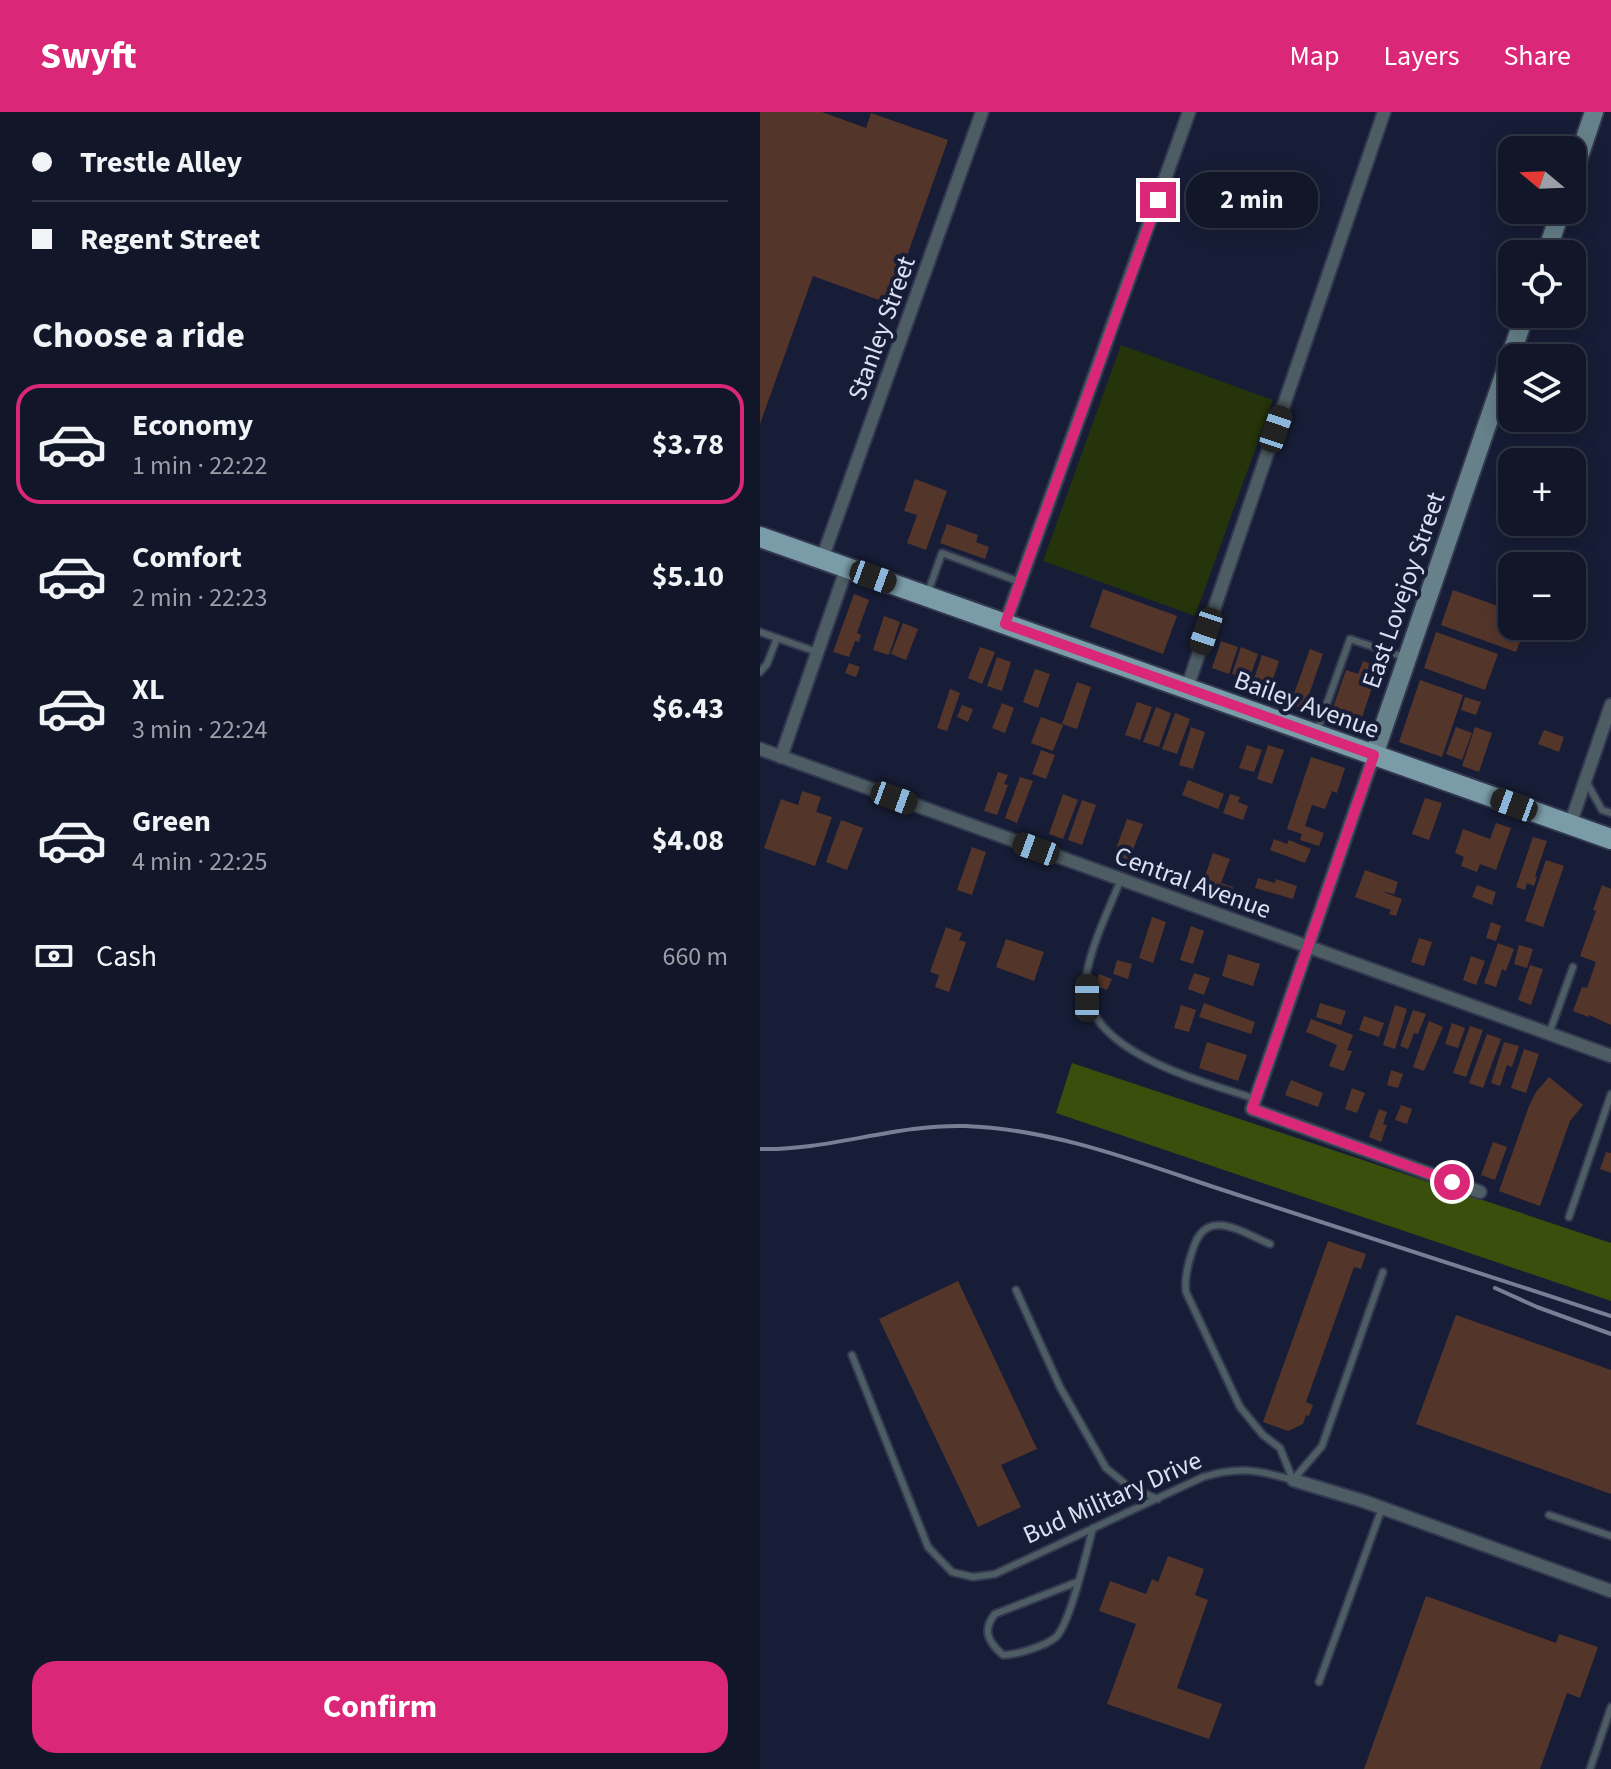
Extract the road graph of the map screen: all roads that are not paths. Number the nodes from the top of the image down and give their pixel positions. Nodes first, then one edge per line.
1 (982, 112) edge
2 (1189, 112) edge
3 (1384, 112) edge
4 (1594, 112) edge
5 (1586, 136) edge
6 (1520, 328) edge
7 (760, 537) edge
8 (822, 559) junction
9 (847, 567) junction
10 (1020, 582) junction
11 (927, 596) junction
12 (1005, 624) junction
13 (760, 632) edge
14 (777, 638) junction
15 (817, 652) junction
16 (1407, 658) junction
17 (760, 672) edge
18 (1187, 688) junction
19 (1611, 705) edge
20 (1316, 734) junction
21 (760, 749) edge
22 (1374, 755) junction
23 (781, 757) junction
24 (1585, 781) junction
25 (1611, 813) edge
26 (1570, 825) junction
27 (1611, 839) edge
28 (1121, 879) junction
29 (1309, 947) junction
30 (1573, 967) dead end
31 (1549, 1034) junction
32 (1611, 1056) edge
33 (1611, 1094) edge
34 (1254, 1104) junction
35 (1480, 1192) dead end
36 (1569, 1217) dead end
37 (1270, 1244) dead end
38 (1383, 1272) dead end
39 (1016, 1290) dead end
40 (852, 1355) dead end
41 (1293, 1480) junction
42 (1158, 1499) junction
43 (1382, 1508) junction
44 (1549, 1515) dead end
45 (1093, 1528) junction
46 (1611, 1536) edge
47 (1077, 1582) junction
48 (1611, 1591) edge
49 (1319, 1682) dead end
50 (1611, 1707) edge
51 (1590, 1769) edge

1 - 8 street, Stanley Street
2 - 10 street
3 - 18 street
4 - 5 street
6 - 16 street, East Lovejoy Street
7 - 8 main road, Bailey Avenue
8 - 9 main road, Bailey Avenue
9 - 11 main road, Bailey Avenue
9 - 15 street
10 - 11 lane
10 - 12 street
11 - 12 main road, Bailey Avenue
12 - 18 main road, Bailey Avenue
13 - 14 lane
14 - 15 lane
14 - 17 lane
15 - 23 street
16 - 20 lane
16 - 22 street, East Lovejoy Street
18 - 20 main road, Bailey Avenue
19 - 24 street
20 - 22 main road, Bailey Avenue
21 - 23 street, Central Avenue
22 - 26 main road, Bailey Avenue
22 - 29 street, East Lovejoy Street
23 - 28 street, Central Avenue
24 - 25 lane
24 - 26 street
26 - 27 main road, Bailey Avenue
28 - 29 street, Central Avenue
28 - 34 lane
29 - 31 street, Central Avenue
29 - 34 street, East Lovejoy Street
30 - 31 lane
31 - 32 street, Central Avenue
33 - 36 lane
34 - 35 street
37 - 41 lane
38 - 41 lane
39 - 42 lane
40 - 45 lane, Bud Military Drive
41 - 42 lane, Bud Military Drive
41 - 43 street, Bud Military Drive
42 - 45 lane, Bud Military Drive
43 - 48 street, Bud Military Drive
43 - 49 lane
44 - 46 lane
45 - 47 lane
47 - 47 lane
50 - 51 lane

